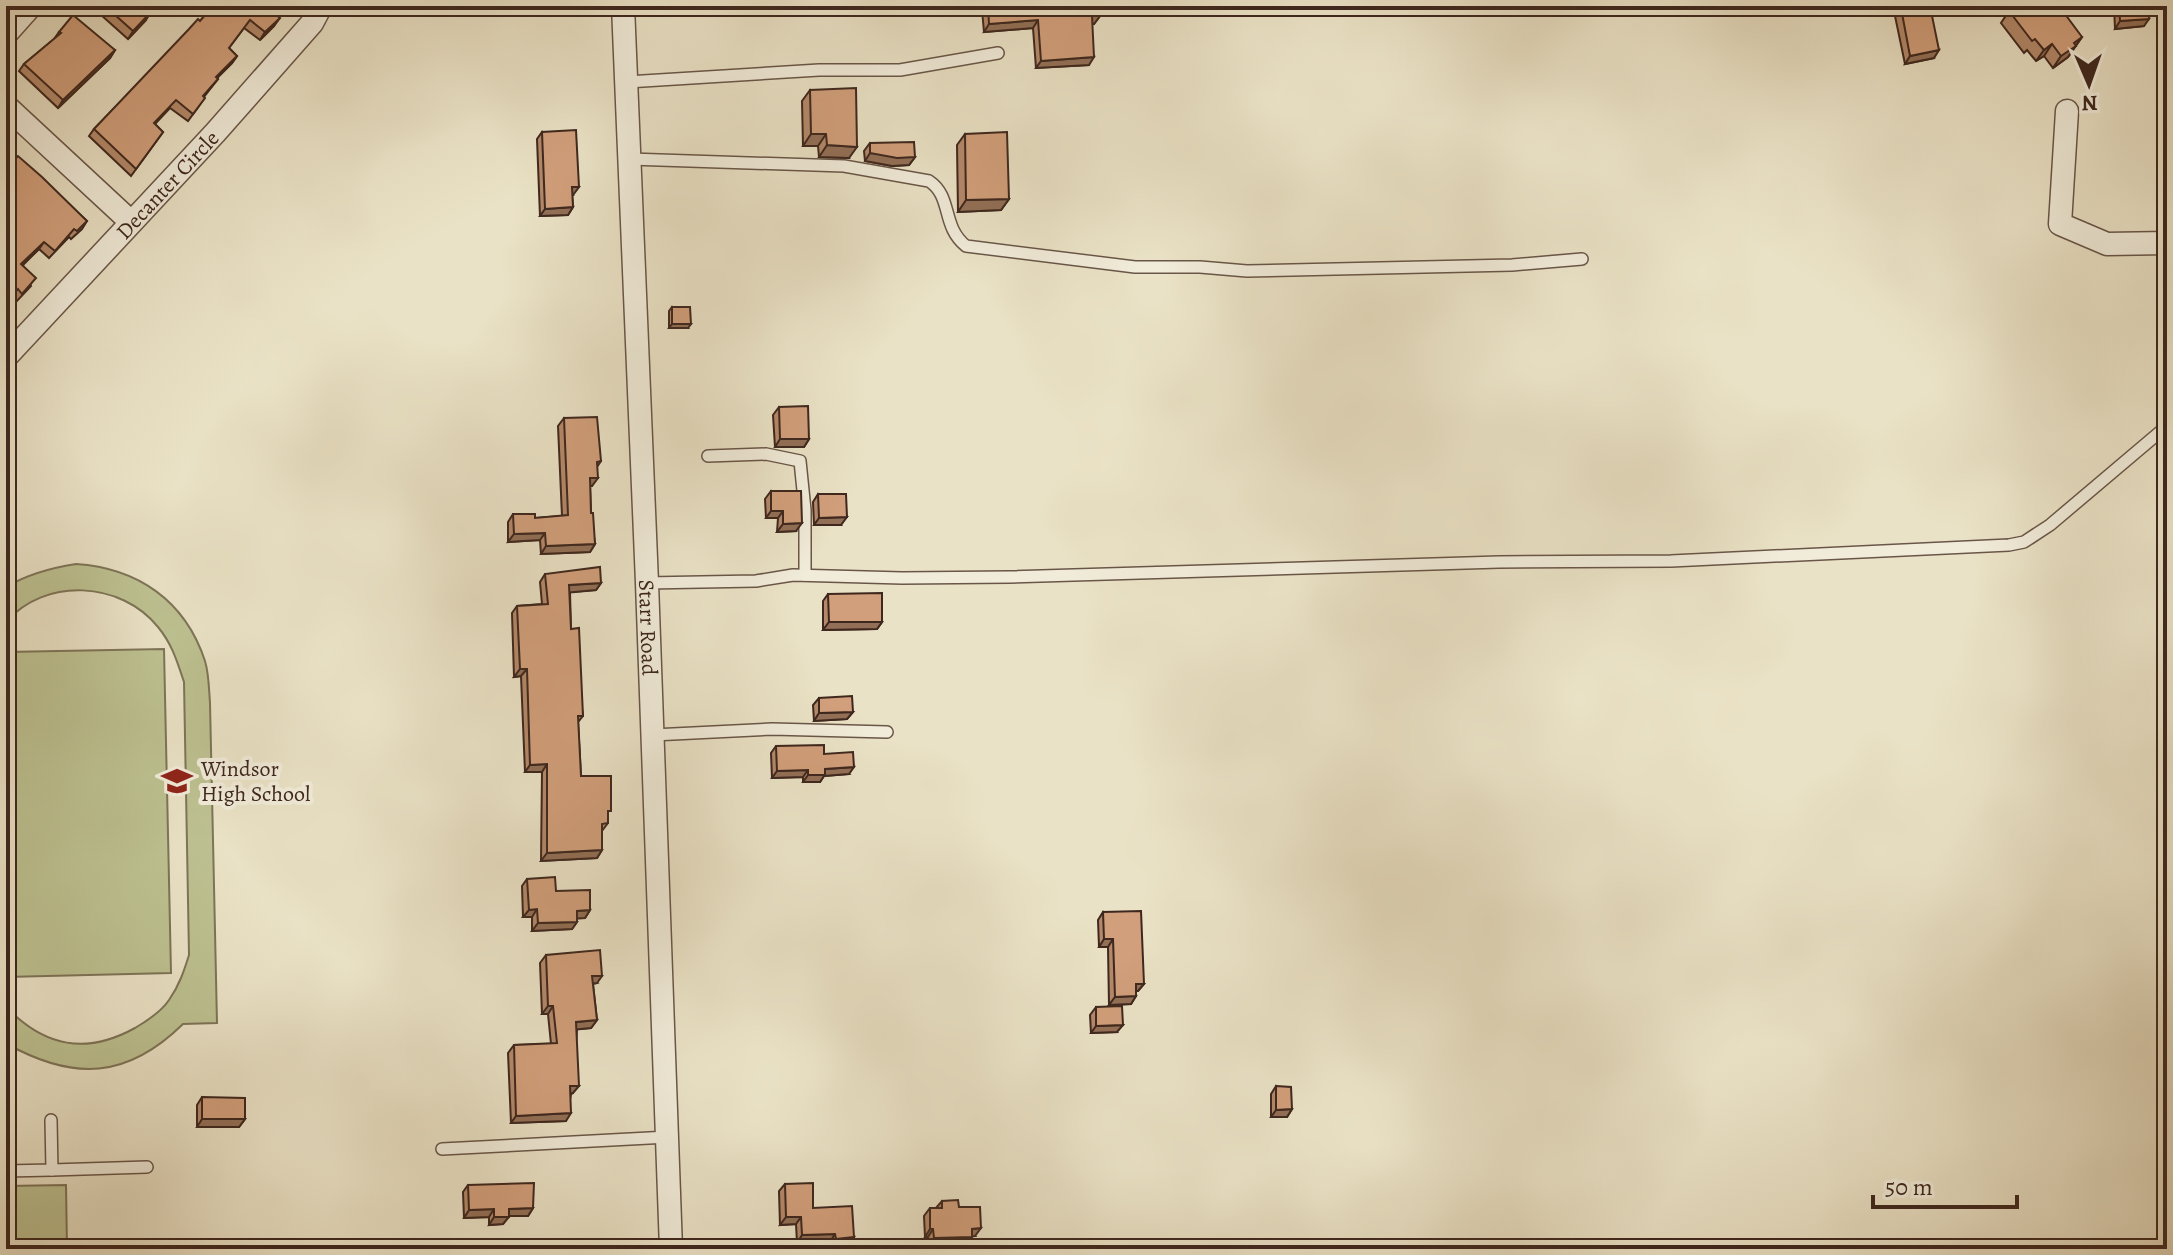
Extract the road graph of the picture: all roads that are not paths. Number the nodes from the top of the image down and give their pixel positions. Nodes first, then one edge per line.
1 (31, 6) edge
2 (321, 6) edge
3 (623, 6) edge
4 (6, 34) edge
5 (998, 53) dead end
6 (627, 82) junction
7 (6, 106) edge
8 (2067, 111) dead end
9 (630, 159) junction
10 (131, 222) junction
11 (2167, 243) edge
12 (1582, 259) dead end
13 (6, 357) edge
14 (2167, 426) edge
15 (708, 456) dead end
16 (805, 575) junction
17 (647, 583) junction
18 (887, 732) dead end
19 (653, 735) junction
20 (51, 1120) dead end
21 (668, 1137) junction
22 (442, 1149) dead end
23 (147, 1167) dead end
24 (52, 1170) junction
25 (6, 1171) edge
26 (671, 1249) edge

1 - 4 street
2 - 10 street, Decanter Circle
3 - 6 street, Starr Road
5 - 6 lane
6 - 9 street, Starr Road
7 - 10 street
8 - 11 street
9 - 12 lane
9 - 17 street, Starr Road
10 - 13 street, Decanter Circle
14 - 16 lane
15 - 16 lane
16 - 17 lane
17 - 19 street, Starr Road
18 - 19 lane
19 - 21 street, Starr Road
20 - 24 lane
21 - 22 lane
21 - 26 street, Starr Road
23 - 24 lane
24 - 25 lane

